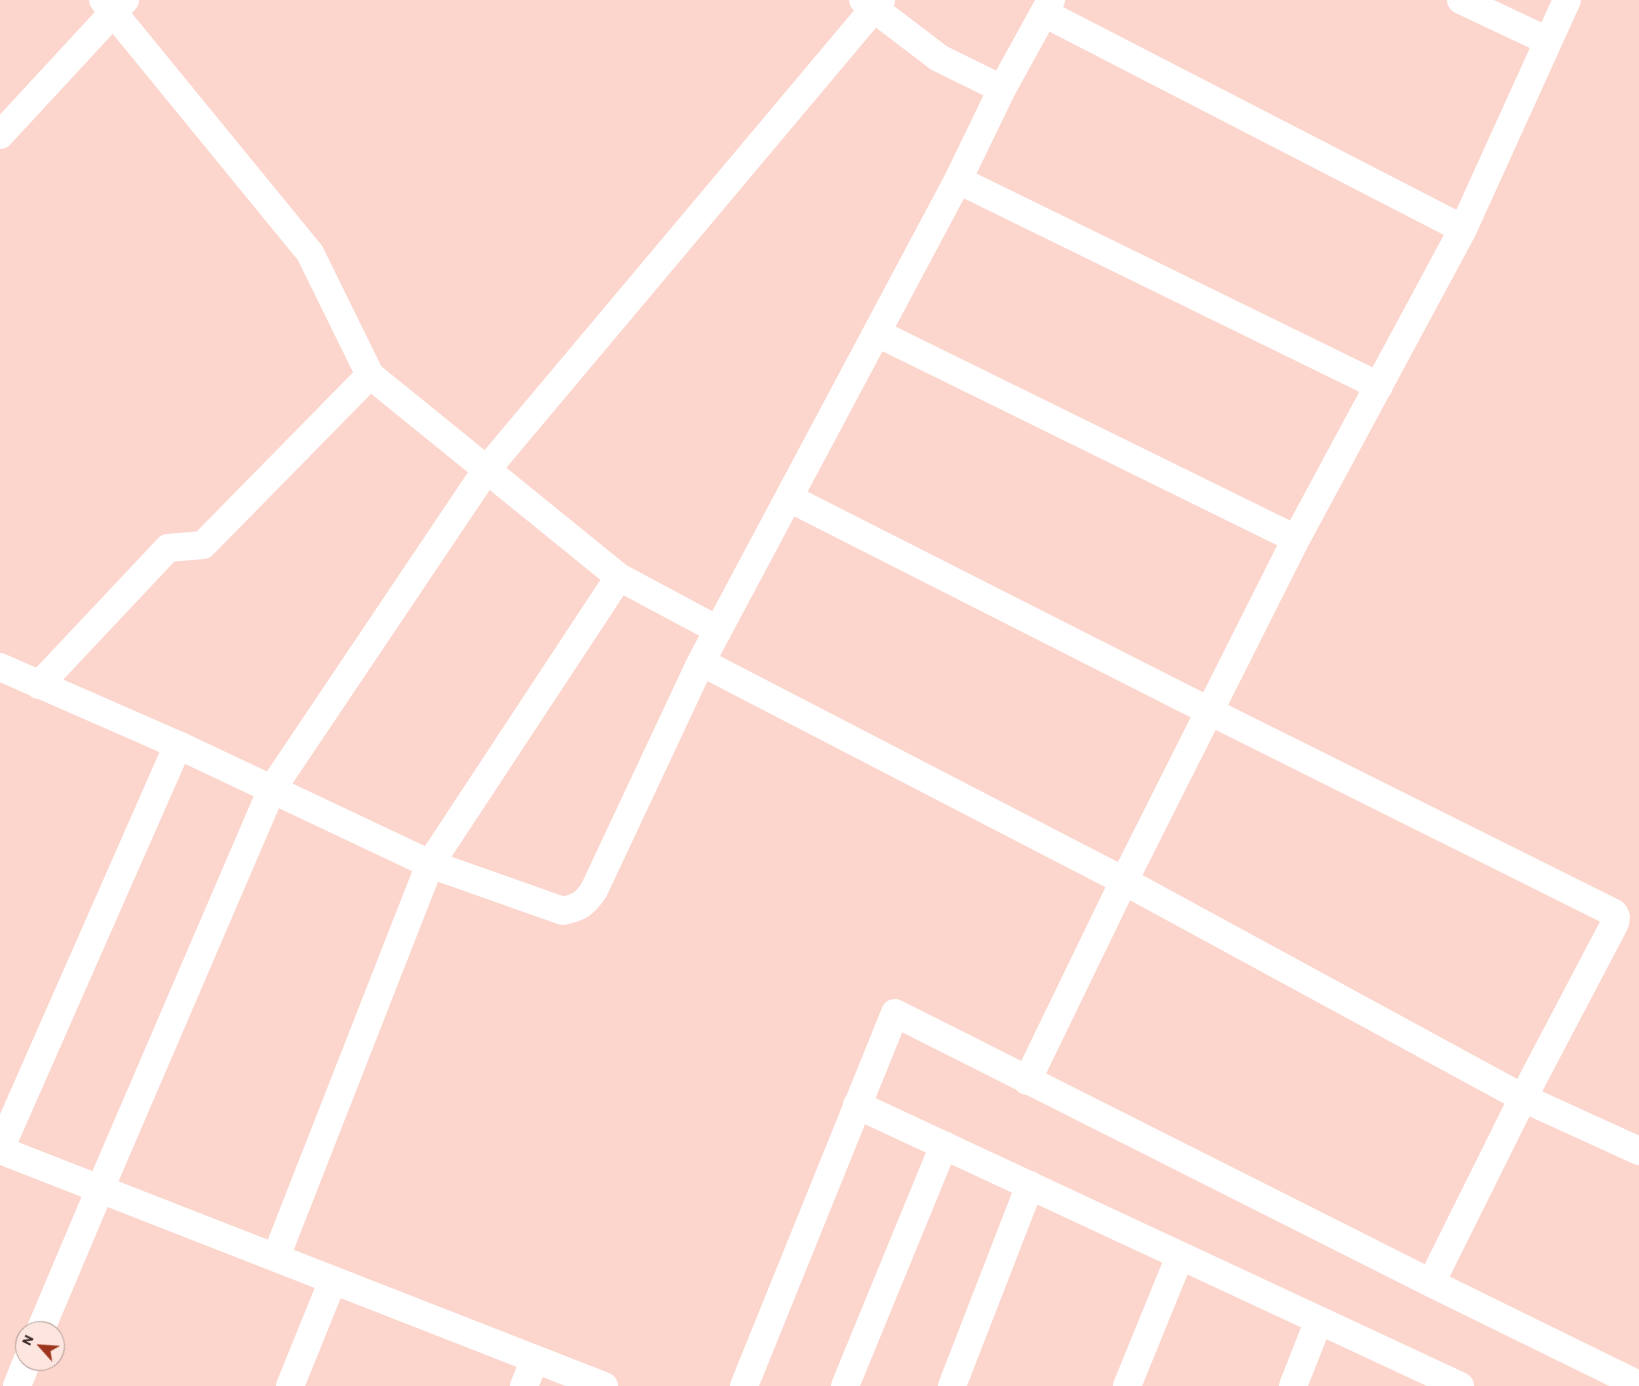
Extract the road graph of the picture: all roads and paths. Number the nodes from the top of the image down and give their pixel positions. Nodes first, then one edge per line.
1 (1461, 0) edge
2 (1567, 0) edge
3 (873, 3) edge
4 (114, 4) edge
5 (1048, 7) edge
6 (1548, 41) junction
7 (1002, 88) junction
8 (0, 136) edge
9 (958, 180) junction
10 (1463, 229) junction
11 (877, 333) junction
12 (370, 375) junction
13 (1379, 386) junction
14 (487, 469) junction
15 (789, 498) junction
16 (1296, 539) junction
17 (619, 577) junction
18 (718, 630) junction
19 (701, 662) junction
20 (0, 667) edge
21 (39, 685) junction
22 (1210, 712) junction
23 (178, 745) junction
24 (272, 789) junction
25 (430, 864) junction
26 (1124, 881) junction
27 (1027, 1081) junction
28 (1524, 1098) junction
29 (857, 1105) junction
30 (944, 1144) junction
31 (0, 1150) edge
32 (1639, 1151) edge
33 (1030, 1185) junction
34 (100, 1189) junction
35 (1180, 1256) junction
36 (276, 1257) junction
37 (333, 1280) junction
38 (1431, 1283) junction
39 (1319, 1320) junction
40 (44, 1321) edge
41 (535, 1359) junction
42 (23, 1371) edge
43 (1457, 1385) edge
44 (1639, 1385) edge
45 (17, 1386) edge
46 (290, 1386) edge
47 (524, 1386) edge
48 (604, 1386) edge
49 (744, 1386) edge
50 (845, 1386) edge
51 (952, 1386) edge
52 (1127, 1386) edge
53 (1293, 1386) edge

1 - 6 street
2 - 6 street
3 - 7 street
3 - 14 street
4 - 8 street
4 - 12 street
5 - 7 street
5 - 10 street
6 - 10 street
7 - 9 street
9 - 11 street
9 - 13 street
10 - 13 street
11 - 15 street
11 - 16 street
12 - 14 street
12 - 21 street
13 - 16 street
14 - 17 street
14 - 24 street
15 - 18 street
15 - 22 street
16 - 22 street
17 - 18 street
17 - 25 street
18 - 19 street
19 - 25 street
19 - 26 street
20 - 21 street
21 - 23 street
22 - 26 street
22 - 28 street
23 - 24 street
23 - 31 street
24 - 25 street
24 - 34 street
25 - 36 street
26 - 27 street
26 - 28 street
27 - 29 street
27 - 38 street
28 - 32 street
28 - 38 street
29 - 30 street
29 - 49 street
30 - 33 street
30 - 50 street
31 - 34 street
33 - 35 street
33 - 51 street
34 - 36 street
34 - 40 street
35 - 39 street
35 - 52 street
36 - 37 street
37 - 41 street
37 - 46 street
38 - 44 street
39 - 43 street
39 - 53 street
41 - 47 street
41 - 48 street
42 - 45 street

